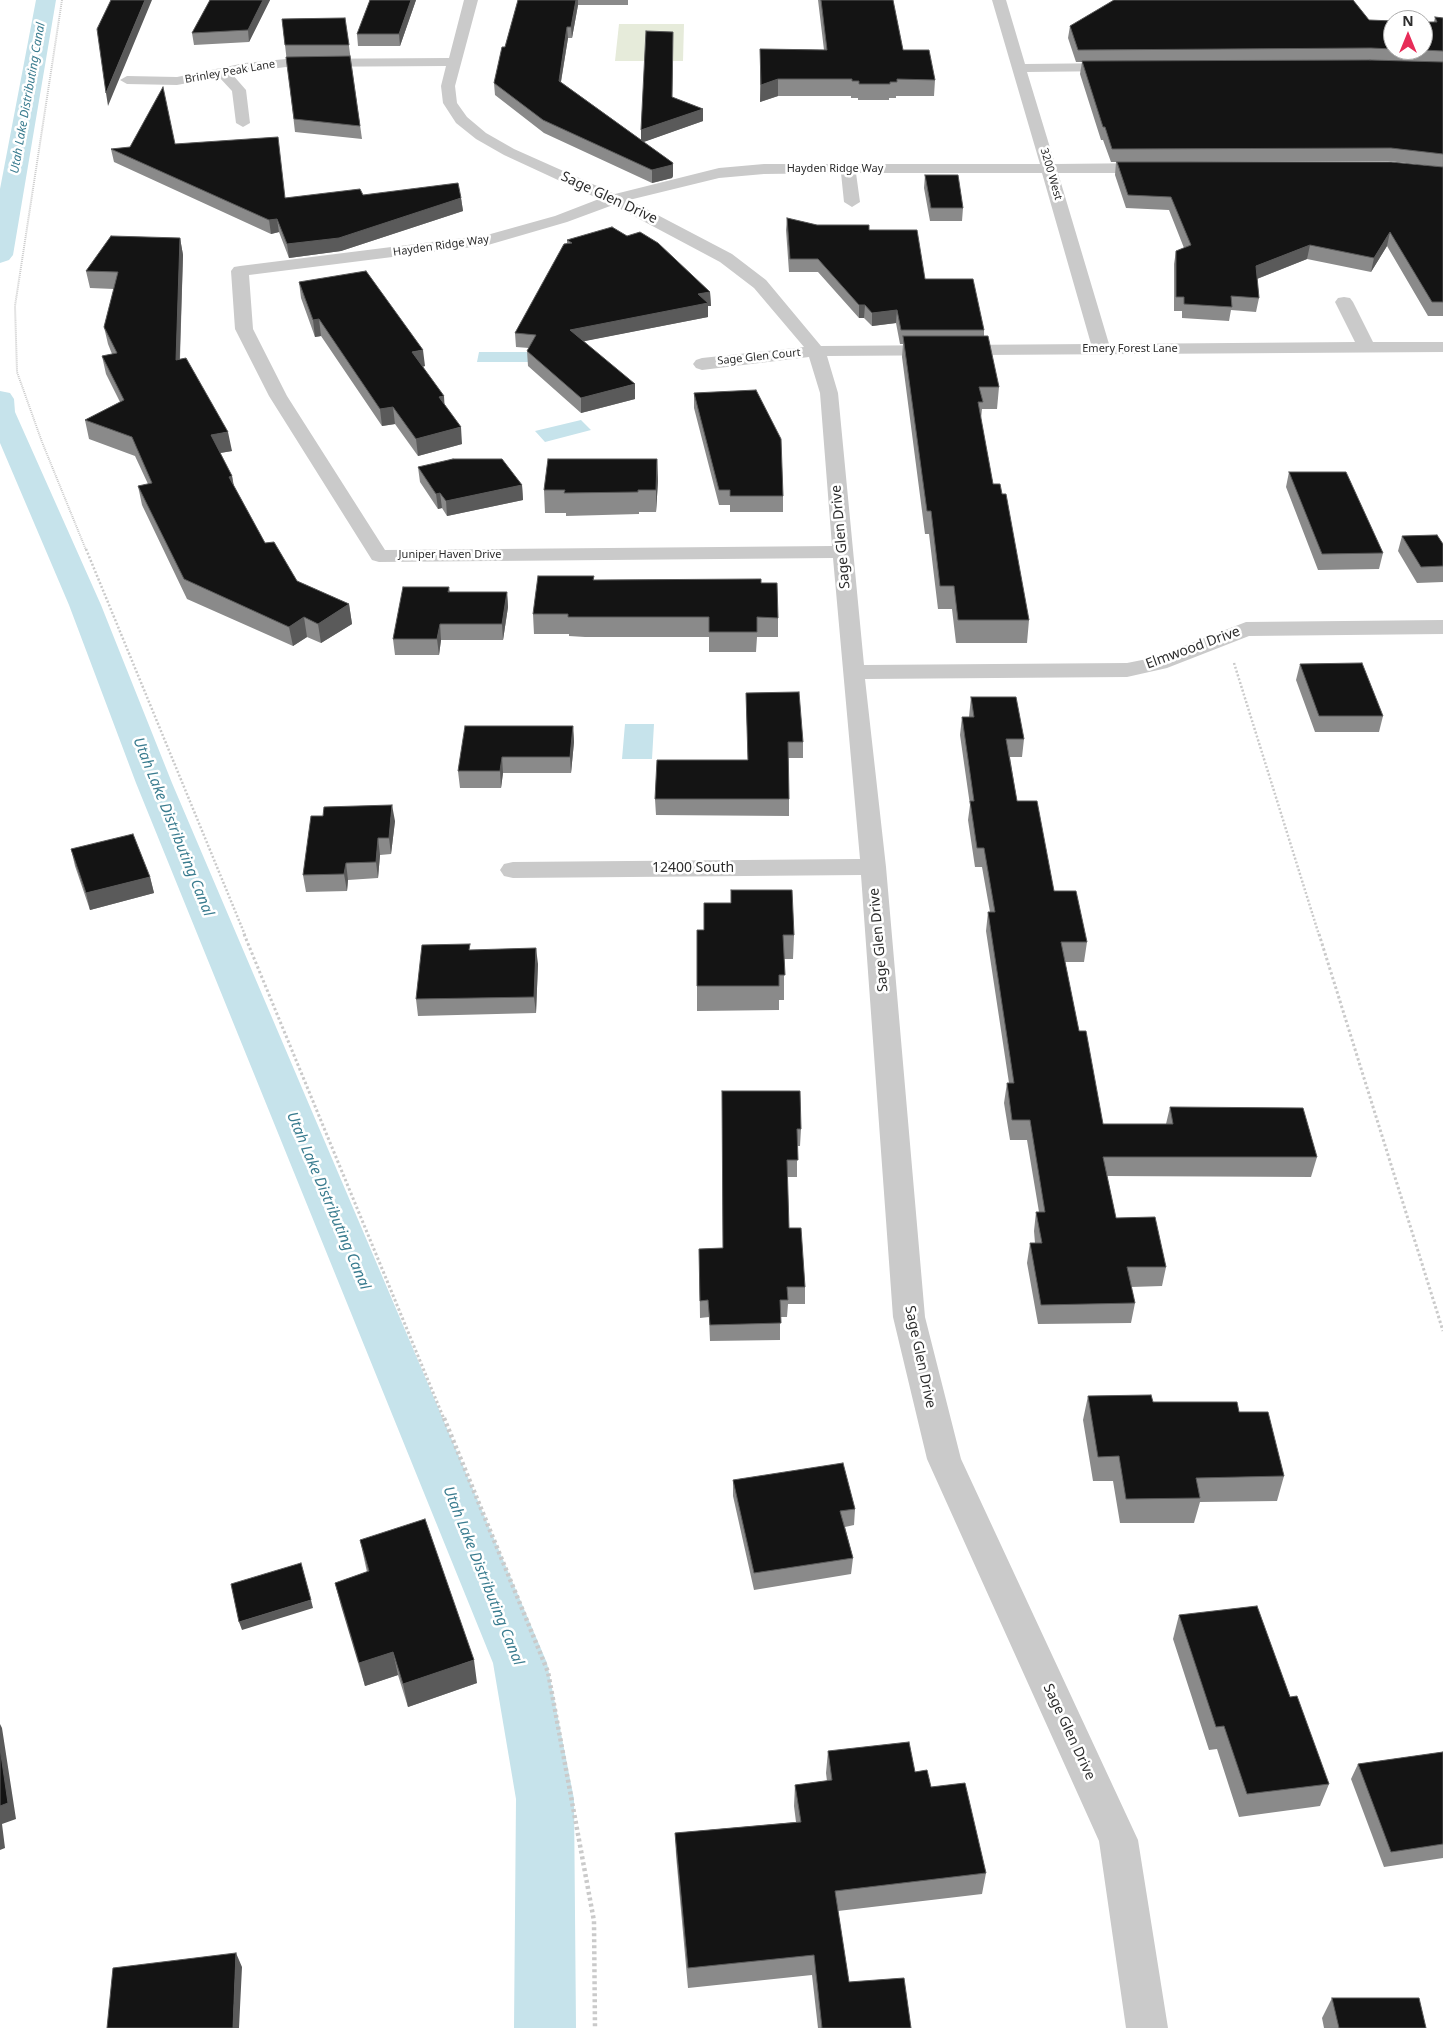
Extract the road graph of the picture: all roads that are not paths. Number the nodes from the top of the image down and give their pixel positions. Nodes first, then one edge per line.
1 (471, 0) edge
2 (999, 0) edge
3 (454, 62) junction
4 (1133, 67) edge
5 (1019, 68) junction
6 (223, 72) junction
7 (127, 80) dead end
8 (243, 123) dead end
9 (1049, 167) junction
10 (1172, 168) edge
11 (848, 169) junction
12 (614, 199) junction
13 (852, 202) dead end
14 (240, 271) joint
15 (1344, 302) dead end
16 (1367, 347) junction
17 (1443, 347) edge
18 (1102, 349) junction
19 (816, 351) junction
20 (702, 364) dead end
21 (843, 552) junction
22 (1443, 627) edge
23 (853, 672) junction
24 (873, 867) junction
25 (514, 870) dead end
26 (1147, 2028) edge

1 - 3 street, Sage Glen Drive
2 - 5 street, 3200 West
3 - 6 street, Brinley Peak Lane
3 - 12 street, Sage Glen Drive
4 - 5 street
5 - 9 street, 3200 West
6 - 7 street, Brinley Peak Lane
6 - 8 street
9 - 10 street, Hayden Ridge Way
9 - 11 street, Hayden Ridge Way
9 - 18 street, 3200 West
11 - 12 street, Hayden Ridge Way
11 - 13 street
12 - 14 street, Hayden Ridge Way
12 - 19 street, Sage Glen Drive
14 - 21 street, Juniper Haven Drive
15 - 16 street
16 - 17 street, Emery Forest Lane
16 - 18 street, Emery Forest Lane
18 - 19 street, Emery Forest Lane
19 - 20 street, Sage Glen Court
19 - 21 street, Sage Glen Drive
21 - 23 street, Sage Glen Drive
22 - 23 street, Elmwood Drive
23 - 24 street, Sage Glen Drive
24 - 25 street, 12400 South
24 - 26 street, Sage Glen Drive

